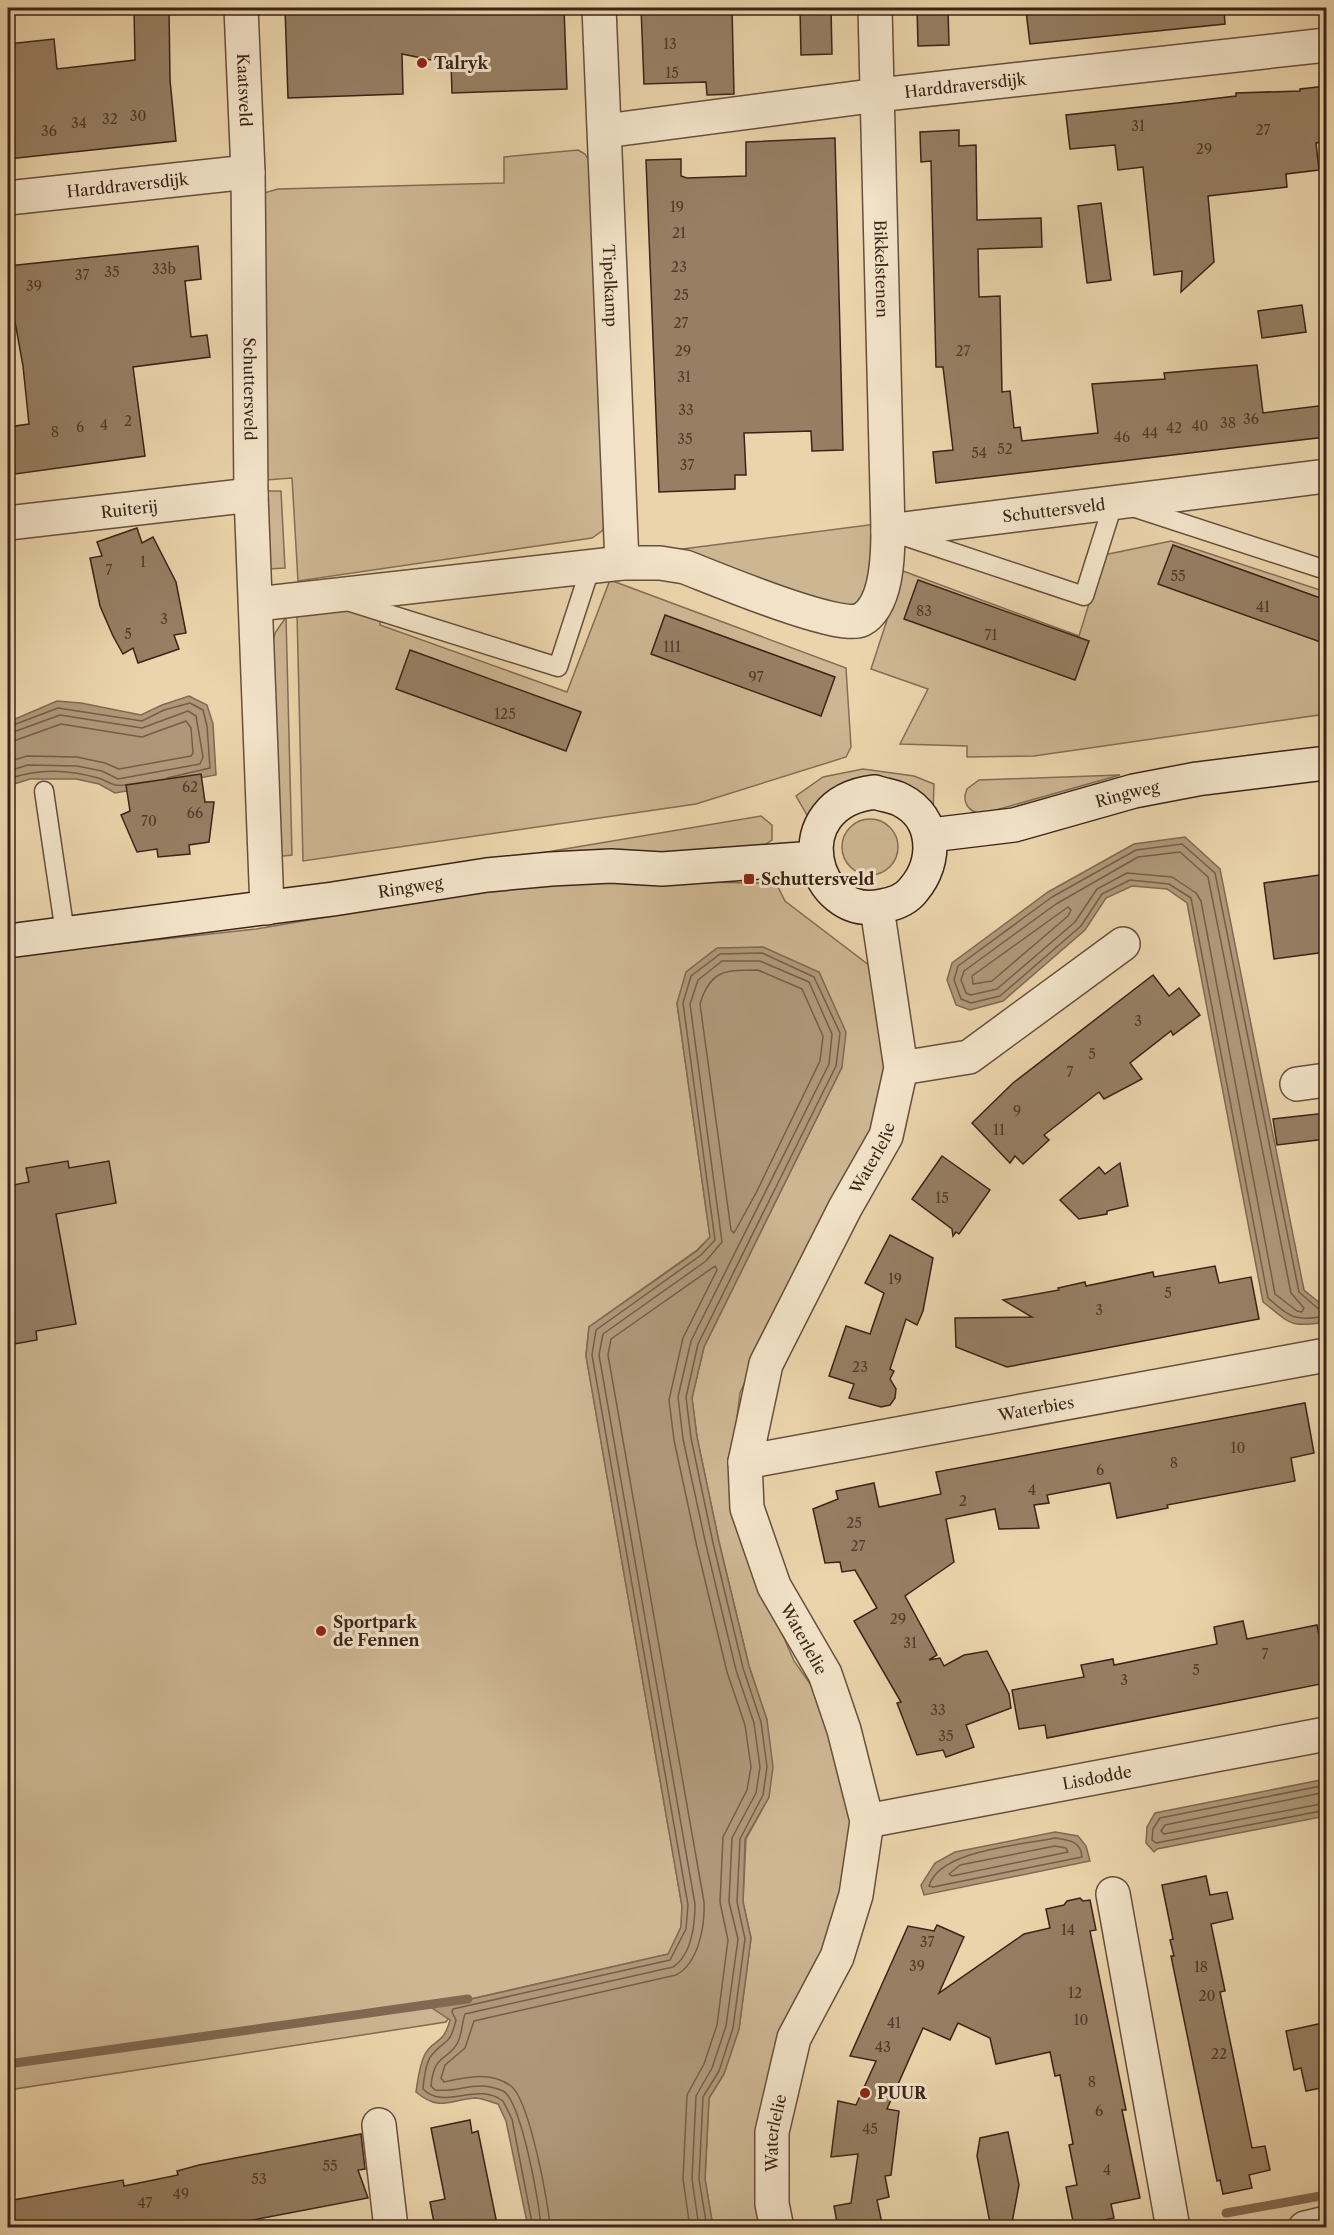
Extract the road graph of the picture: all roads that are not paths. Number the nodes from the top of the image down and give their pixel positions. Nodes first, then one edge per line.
1 (241, 8) edge
2 (599, 8) edge
3 (875, 8) edge
4 (1326, 45) edge
5 (878, 95) junction
6 (605, 131) junction
7 (248, 172) junction
8 (8, 198) edge
9 (1326, 476) edge
10 (251, 495) junction
11 (1113, 501) junction
12 (8, 523) edge
13 (888, 531) junction
14 (606, 564) junction
15 (1326, 570) edge
16 (328, 595) junction
17 (257, 604) junction
18 (1326, 763) edge
19 (44, 791) dead end
20 (931, 835) junction
21 (815, 858) junction
22 (267, 908) junction
23 (877, 908) junction
24 (65, 933) junction
25 (8, 941) edge
26 (1123, 944) dead end
27 (901, 1068) junction
28 (1326, 1355) edge
29 (745, 1462) junction
30 (1326, 1734) edge
31 (867, 1821) junction
32 (1113, 1894) dead end
33 (379, 2125) dead end
34 (1326, 2223) edge
35 (391, 2228) edge
36 (777, 2228) edge
37 (1173, 2228) edge
38 (1305, 2228) edge

1 - 7 street, Kaatsveld
2 - 6 street, Tipelkamp
3 - 5 street, Bikkelstenen
4 - 5 street, Harddraversdijk
5 - 6 street, Harddraversdijk
5 - 13 street, Bikkelstenen
6 - 14 street, Tipelkamp
7 - 8 street, Harddraversdijk
7 - 10 street, Schuttersveld
9 - 11 street, Schuttersveld
10 - 12 street, Ruiterij
10 - 17 street, Schuttersveld
11 - 13 street, Schuttersveld
11 - 13 lane, Schuttersveld
11 - 15 lane, Schuttersveld
13 - 14 street
14 - 16 street
14 - 16 lane
16 - 17 street
17 - 22 street, Schuttersveld
18 - 20 street, Ringweg
19 - 24 lane
20 - 21 street
20 - 23 street
21 - 22 street, Ringweg
21 - 23 street
22 - 24 street, Ringweg
23 - 27 street, Waterlelie
24 - 25 street, Ringweg
26 - 27 street
27 - 29 street, Waterlelie
28 - 29 street, Waterbies
29 - 31 street, Waterlelie
30 - 31 street, Lisdodde
31 - 36 street, Waterlelie
32 - 37 street
33 - 35 street
34 - 38 street

